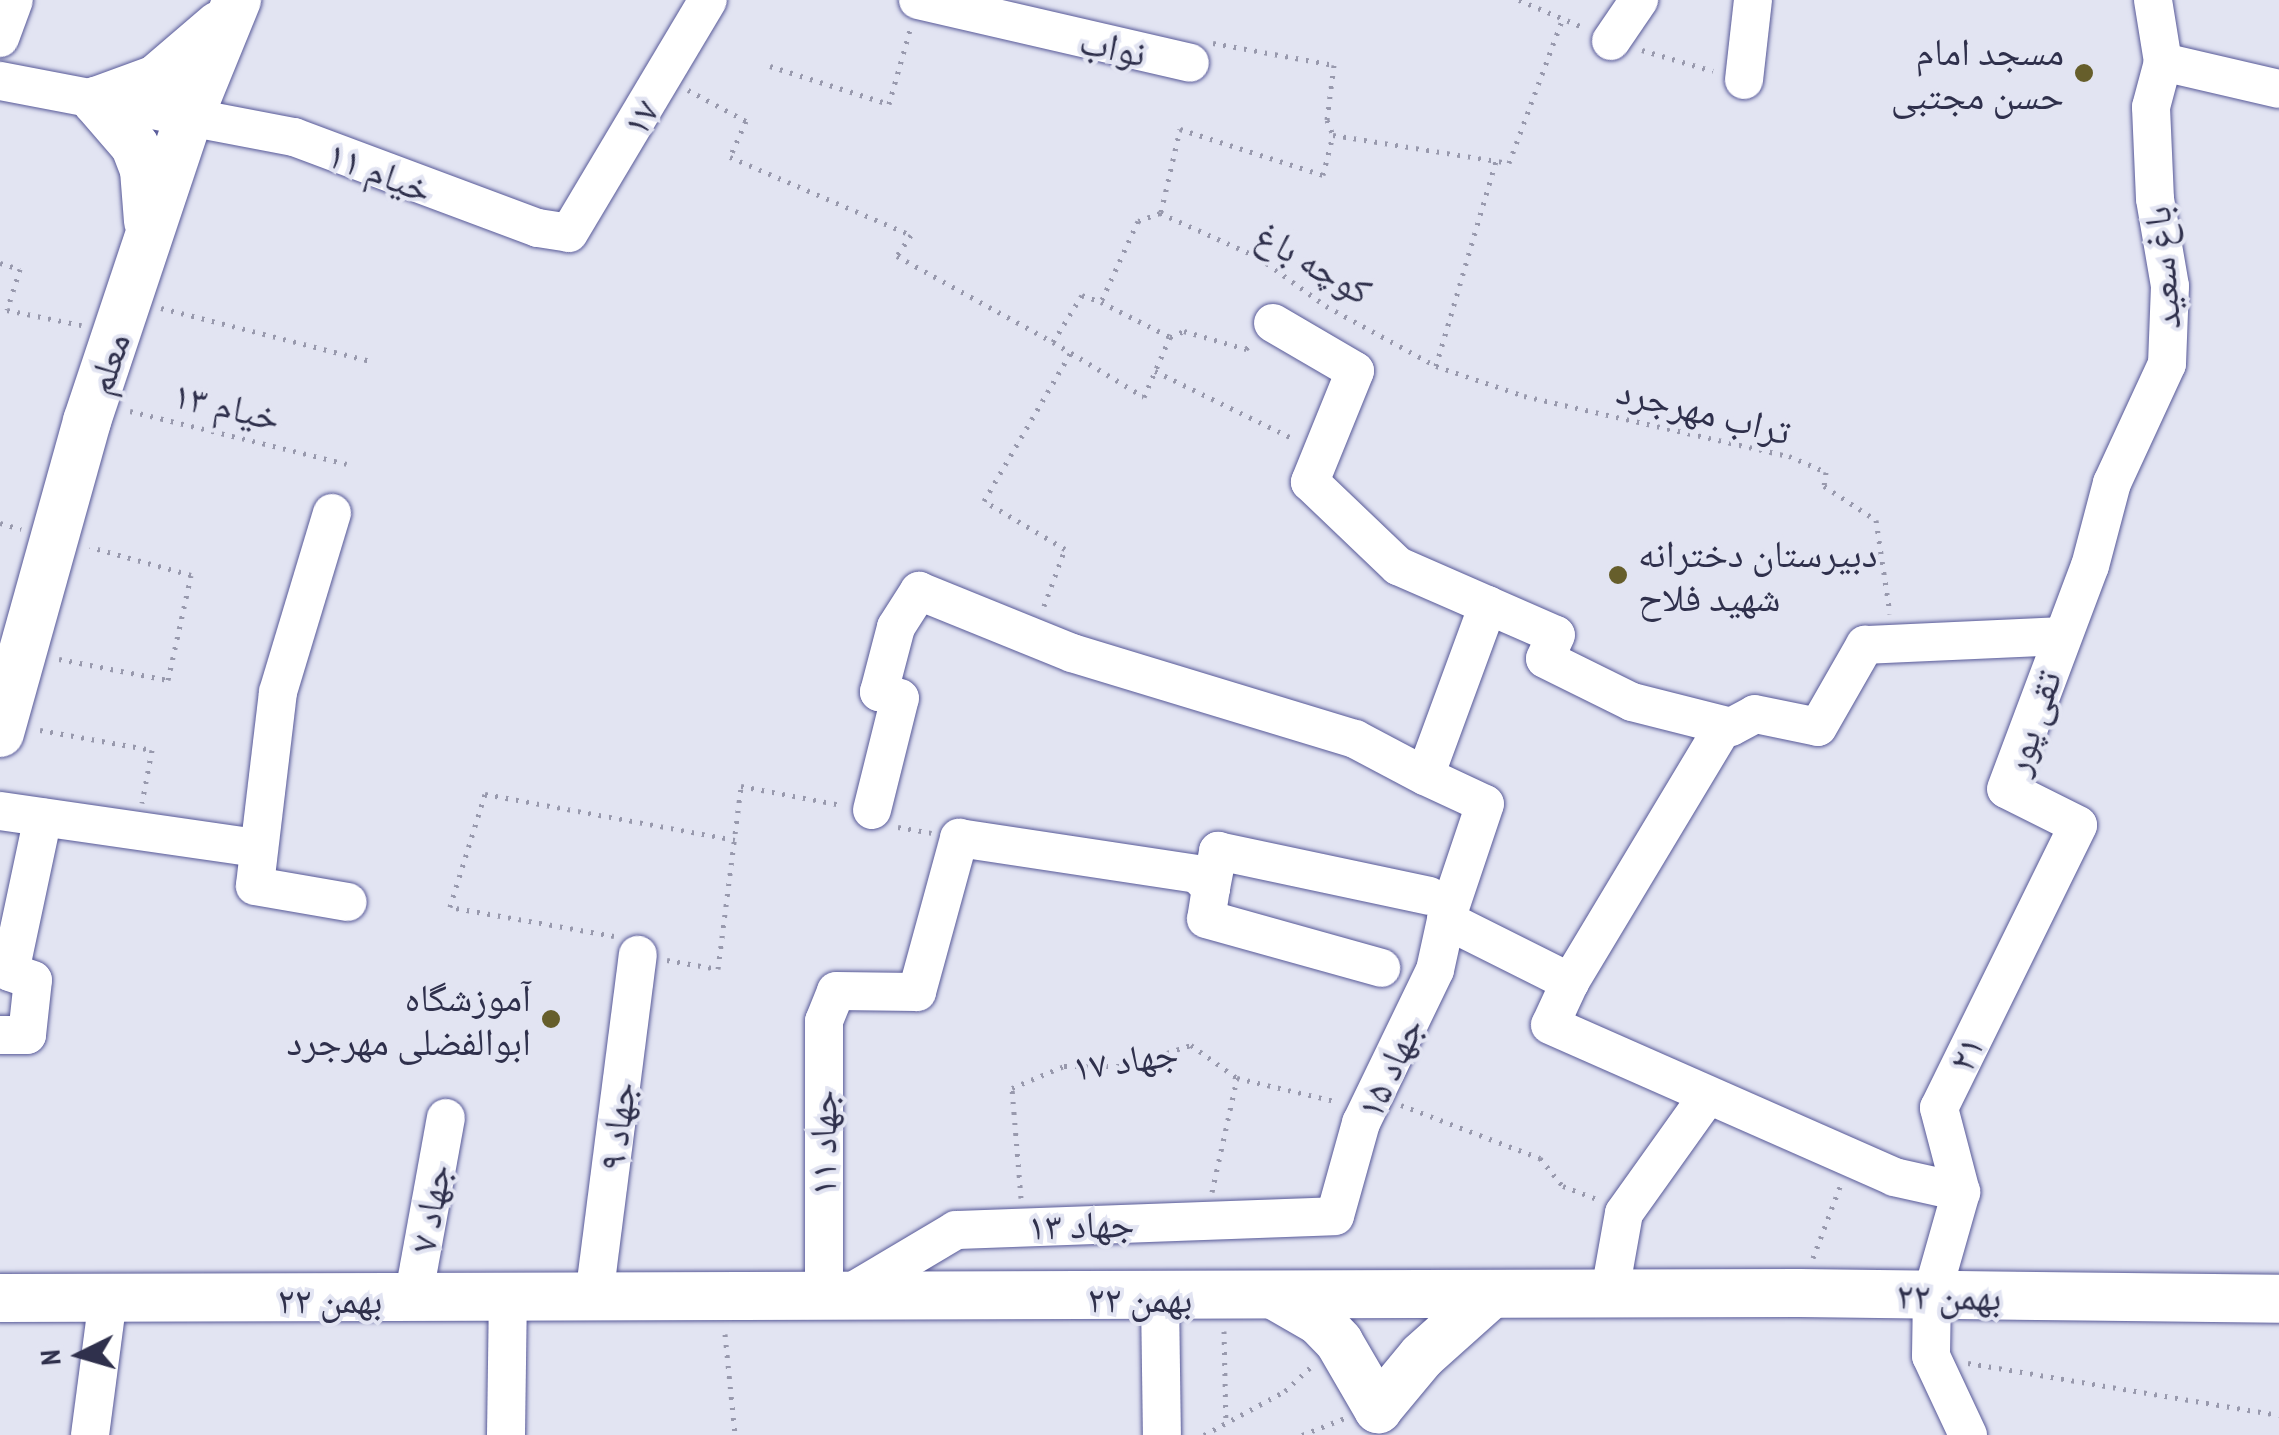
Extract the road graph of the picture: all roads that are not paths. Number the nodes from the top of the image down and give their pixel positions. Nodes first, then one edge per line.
1 (14, 0) edge
2 (708, 0) edge
3 (918, 0) edge
4 (1639, 0) edge
5 (1753, 0) edge
6 (2153, 0) edge
7 (236, 4) edge
8 (0, 38) edge
9 (1611, 41) dead end
10 (2163, 62) junction
11 (1190, 63) road end
12 (1744, 80) dead end
13 (0, 81) edge
14 (2279, 88) edge
15 (96, 101) junction
16 (188, 120) junction
17 (569, 233) joint
18 (149, 239) junction
19 (1273, 323) road end
20 (332, 513) dead end
21 (1488, 605) junction
22 (2061, 636) junction
23 (1724, 726) junction
24 (1, 728) edge
25 (1426, 776) junction
26 (872, 810) road end
27 (0, 811) edge
28 (43, 817) junction
29 (2078, 825) joint
30 (258, 848) junction
31 (1211, 888) junction
32 (348, 902) dead end
33 (1438, 908) junction
34 (638, 956) road end
35 (1381, 968) dead end
36 (1570, 982) junction
37 (0, 1035) edge
38 (1706, 1098) junction
39 (446, 1118) dead end
40 (1960, 1192) junction
41 (1335, 1216) joint
42 (1932, 1294) junction
43 (508, 1296) junction
44 (834, 1296) junction
45 (1385, 1296) junction
46 (1488, 1296) junction
47 (1609, 1296) junction
48 (594, 1297) junction
49 (1277, 1297) junction
50 (0, 1298) edge
51 (1160, 1298) junction
52 (108, 1299) junction
53 (413, 1299) junction
54 (2279, 1300) edge
55 (1376, 1420) edge
56 (90, 1435) edge
57 (506, 1435) edge
58 (1162, 1435) edge
59 (1968, 1435) edge

1 - 8 street
2 - 17 street, ۱۷
3 - 11 street, نواب
4 - 9 street
5 - 12 street
6 - 10 street
7 - 15 main road
7 - 16 main road, معلم
10 - 14 street
10 - 22 street, باغ سعید
13 - 15 street, خیام ۱۱
15 - 16 street, خیام ۱۱
15 - 18 main road
16 - 17 street, خیام ۱۱
16 - 18 main road, معلم
18 - 24 main road, معلم
19 - 21 street
20 - 30 street
21 - 23 street
21 - 25 street
22 - 23 street
22 - 29 street, تقی پور
23 - 36 street
25 - 26 street
25 - 33 street, جهاد ۱۵
27 - 28 street
28 - 30 street
28 - 37 street
29 - 40 street, ۲۱
30 - 32 street
31 - 33 street
31 - 35 street
31 - 44 street, جهاد ۱۱
33 - 36 street
33 - 41 street, جهاد ۱۵
34 - 48 street, جهاد ۹
36 - 38 street
38 - 40 street
38 - 47 street
39 - 53 street, جهاد ۷
40 - 42 street
41 - 44 street, جهاد ۱۳
42 - 47 main road, ۲۲ بهمن
42 - 54 main road, ۲۲ بهمن
42 - 59 street
43 - 48 main road, ۲۲ بهمن
43 - 53 main road, ۲۲ بهمن
43 - 57 street
44 - 48 main road, ۲۲ بهمن
44 - 51 main road, ۲۲ بهمن
45 - 46 main road, ۲۲ بهمن
45 - 49 main road, ۲۲ بهمن
45 - 55 main road
46 - 47 main road, ۲۲ بهمن
46 - 55 main road
49 - 51 main road, ۲۲ بهمن
49 - 55 main road
50 - 52 main road, ۲۲ بهمن
51 - 58 street
52 - 53 main road, ۲۲ بهمن
52 - 56 street

